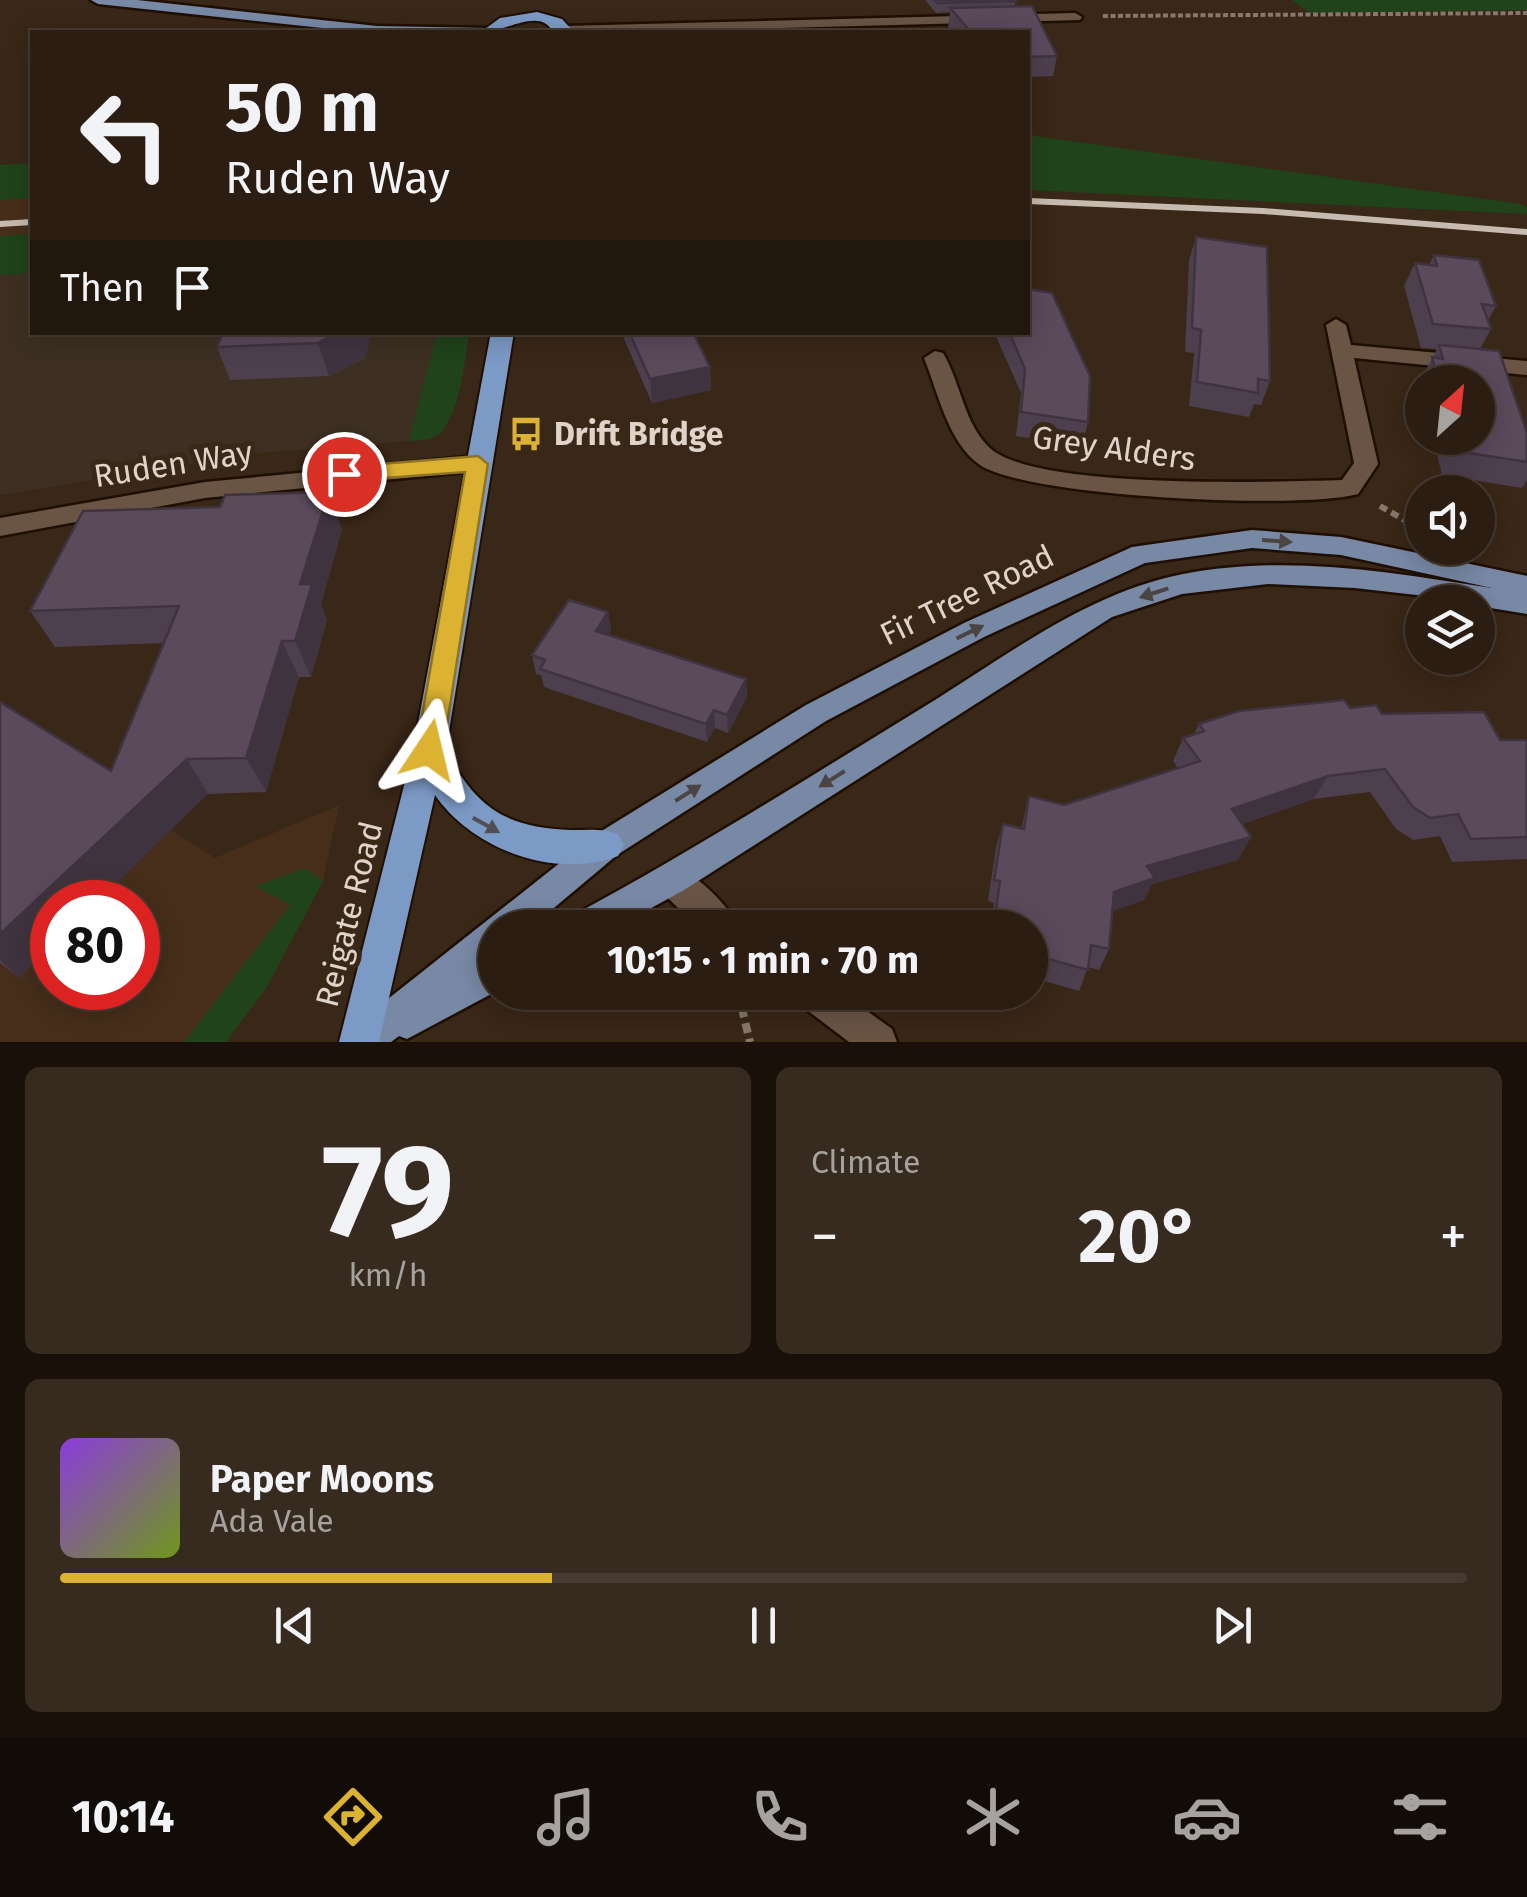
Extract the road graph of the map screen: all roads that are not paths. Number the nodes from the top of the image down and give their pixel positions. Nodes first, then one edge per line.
1 (98, 0) edge
2 (544, 0) edge
3 (532, 16) junction
4 (1075, 16) road end
5 (376, 30) edge
6 (491, 30) edge
7 (562, 30) edge
8 (597, 30) edge
9 (1336, 325) dead end
10 (502, 335) edge
11 (1344, 351) junction
12 (935, 358) dead end
13 (1527, 368) edge
14 (478, 464) junction
15 (0, 527) edge
16 (1527, 586) edge
17 (1527, 604) edge
18 (429, 750) junction
19 (606, 845) junction
20 (672, 879) junction
21 (526, 910) edge
22 (615, 910) edge
23 (704, 910) edge
24 (478, 949) edge
25 (478, 983) edge
26 (836, 1010) edge
27 (363, 1042) edge
28 (879, 1042) edge

1 - 5 main road
2 - 3 highway
3 - 6 highway
3 - 7 highway
4 - 8 street
9 - 11 street
10 - 14 highway, Reigate Road
11 - 12 street, Grey Alders
11 - 13 street
14 - 15 street, Ruden Way
14 - 18 highway, Reigate Road
19 -> 16 main road, Fir Tree Road
17 -> 20 main road
18 -> 19 highway
18 - 27 highway, Reigate Road
19 - 21 main road, Fir Tree Road
20 - 22 main road
20 - 23 street
24 - 27 main road
25 - 27 main road
26 - 28 street

